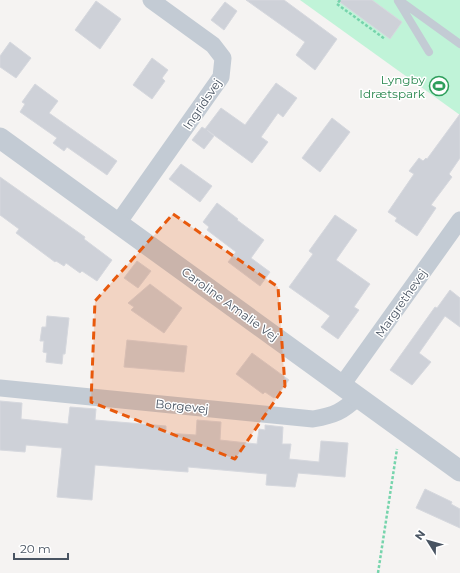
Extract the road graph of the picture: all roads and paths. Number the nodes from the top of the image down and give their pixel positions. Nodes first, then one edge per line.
1 (151, 0) edge
2 (340, 0) edge
3 (398, 0) edge
4 (385, 39) dead end
5 (460, 44) edge
6 (429, 52) dead end
7 (0, 138) edge
8 (460, 220) edge
9 (118, 223) junction
10 (0, 388) edge
11 (350, 391) junction
12 (405, 432) junction
13 (460, 472) edge
14 (378, 573) edge

1 - 9 street, Ingridsvej
2 - 4 path
3 - 5 lane
3 - 6 lane
7 - 9 street, Caroline Amalie Vej
8 - 11 street, Margrethevej
9 - 11 street, Caroline Amalie Vej
10 - 11 street, Borgevej
11 - 12 street, Caroline Amalie Vej
12 - 13 street, Caroline Amalie Vej
12 - 14 path

